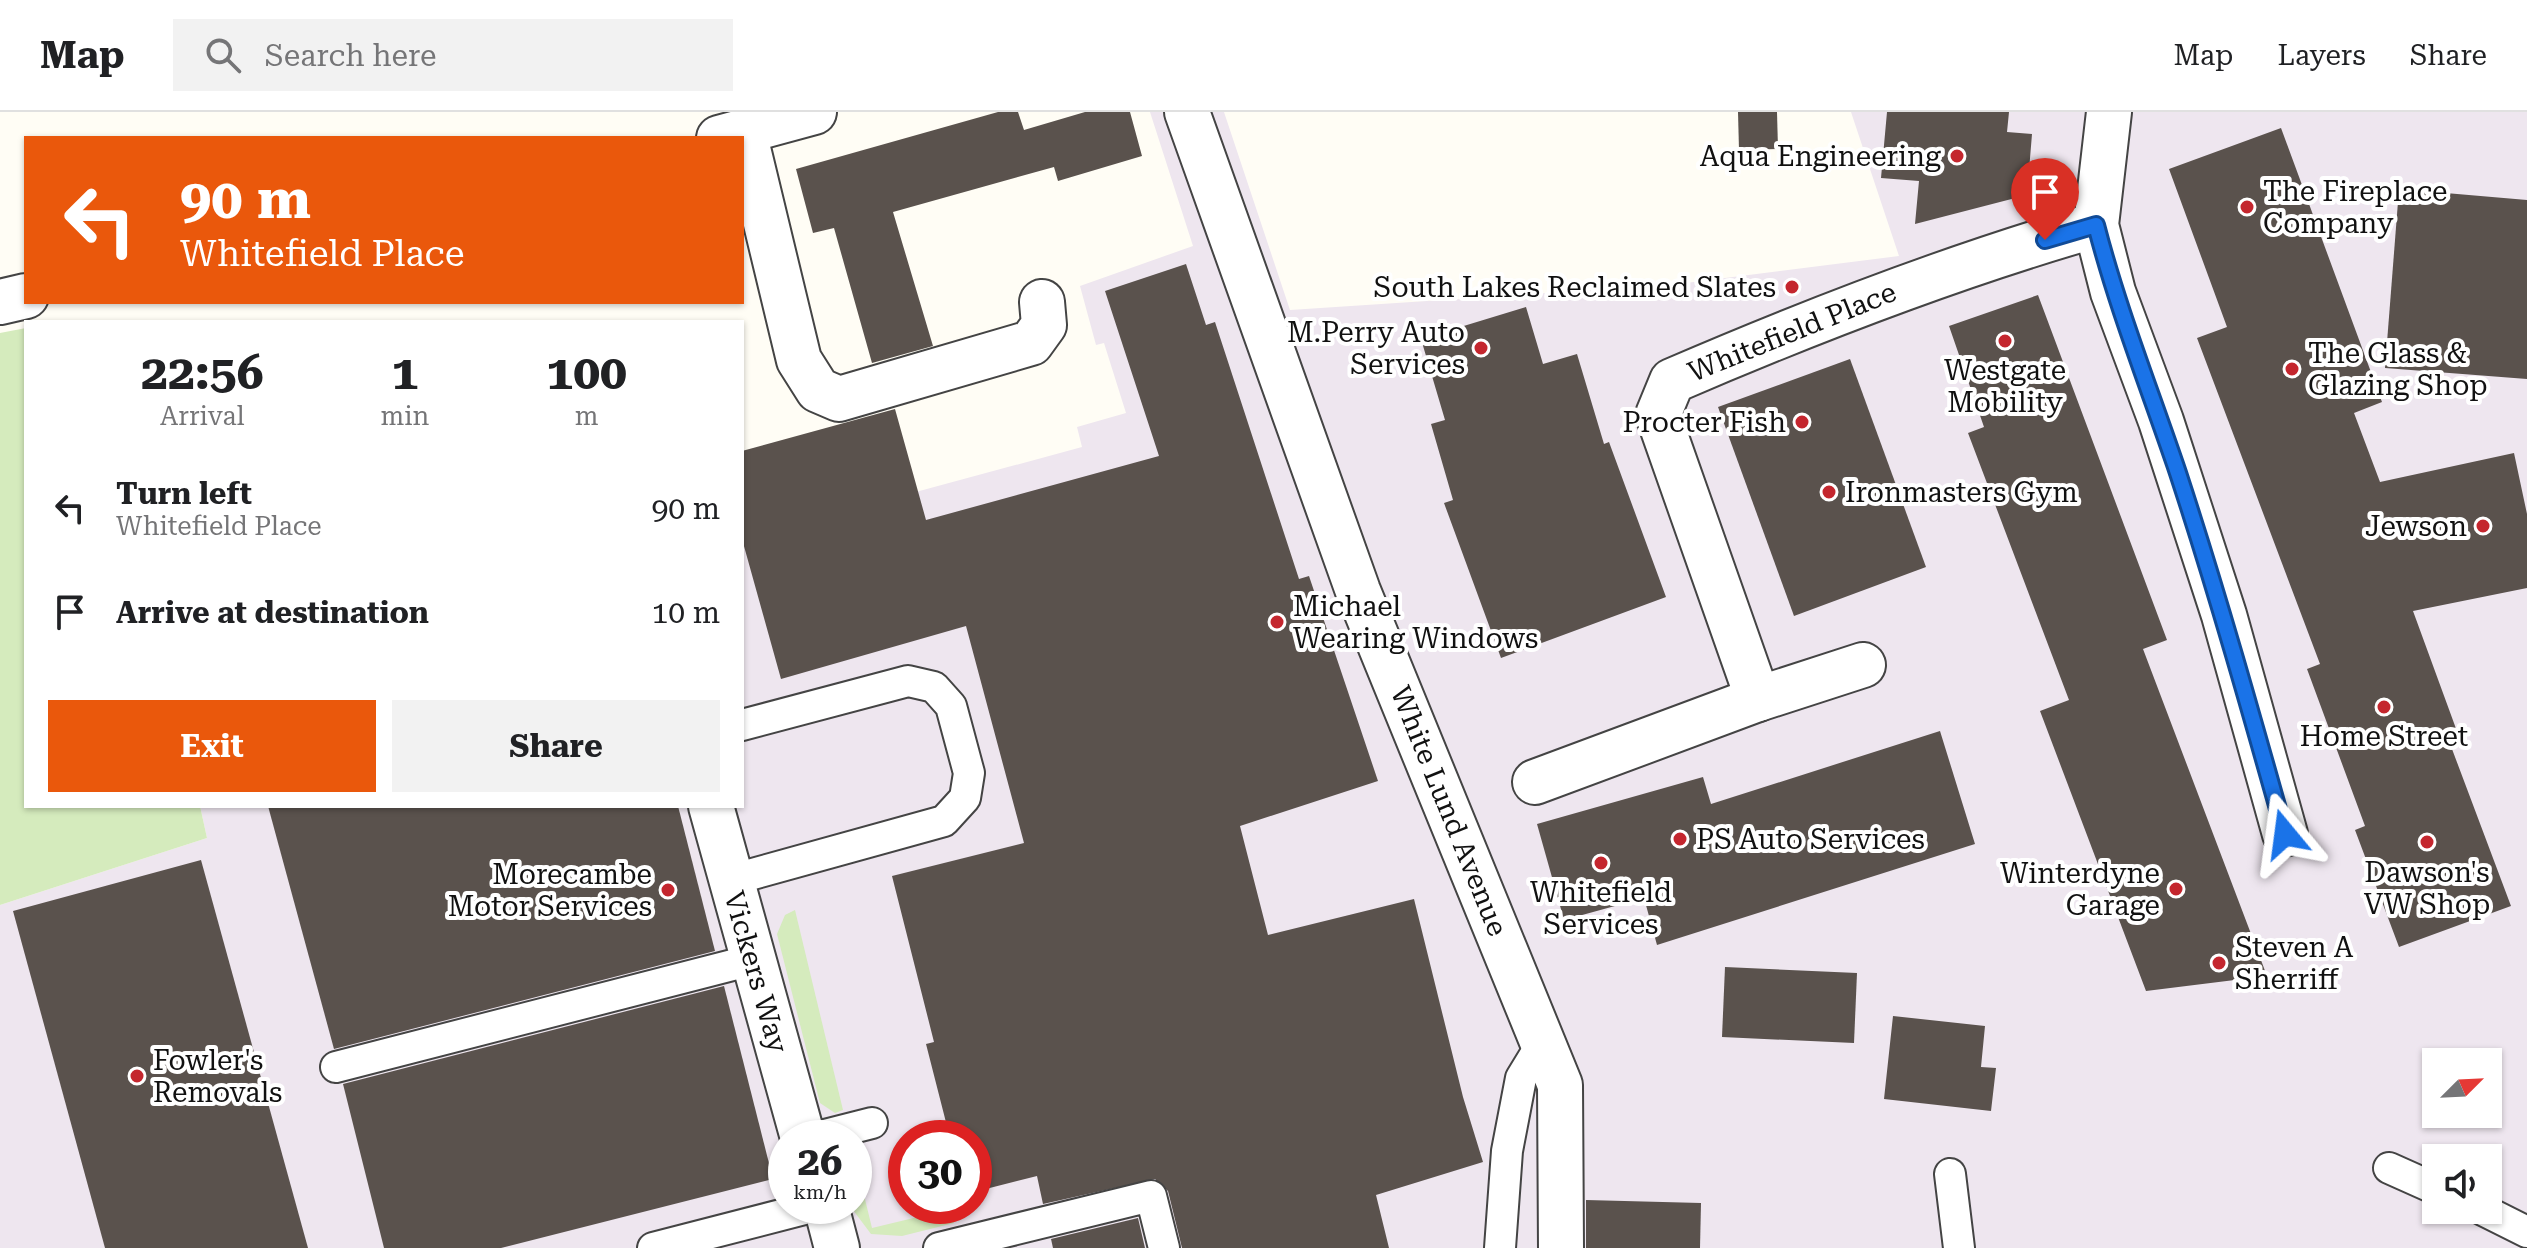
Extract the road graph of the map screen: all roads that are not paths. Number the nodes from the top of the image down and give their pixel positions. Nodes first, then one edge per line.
1 (814, 112) edge
2 (1187, 112) edge
3 (2109, 112) edge
4 (732, 135) edge
5 (744, 169) edge
6 (2096, 225) junction
7 (24, 296) edge
8 (0, 302) edge
9 (1042, 302) dead end
10 (1863, 665) dead end
11 (1758, 699) junction
12 (744, 724) edge
13 (1535, 782) dead end
14 (712, 808) edge
15 (2285, 834) dead end
16 (731, 880) junction
17 (752, 960) junction
18 (1543, 1042) junction
19 (336, 1067) dead end
20 (798, 1120) edge
21 (2389, 1168) dead end
22 (1950, 1174) dead end
23 (2422, 1183) edge
24 (768, 1218) edge
25 (2502, 1220) edge
26 (831, 1224) edge
27 (2527, 1232) edge
28 (653, 1248) edge
29 (837, 1248) edge
30 (939, 1248) edge
31 (1164, 1248) edge
32 (1500, 1248) edge
33 (1561, 1248) edge
34 (1959, 1248) edge

1 - 4 street
2 - 18 street, White Lund Avenue
3 - 6 street
5 - 9 street
6 - 11 street, Whitefield Place
6 - 15 street
7 - 8 street
10 - 11 street
11 - 13 street
12 - 16 lane
14 - 16 street, Vickers Way
16 - 17 street, Vickers Way
17 - 19 lane
17 - 20 street, Vickers Way
18 - 32 lane
18 - 33 street, White Lund Avenue
21 - 23 lane
22 - 34 lane
24 - 28 lane
25 - 27 lane
26 - 29 street
30 - 31 lane

